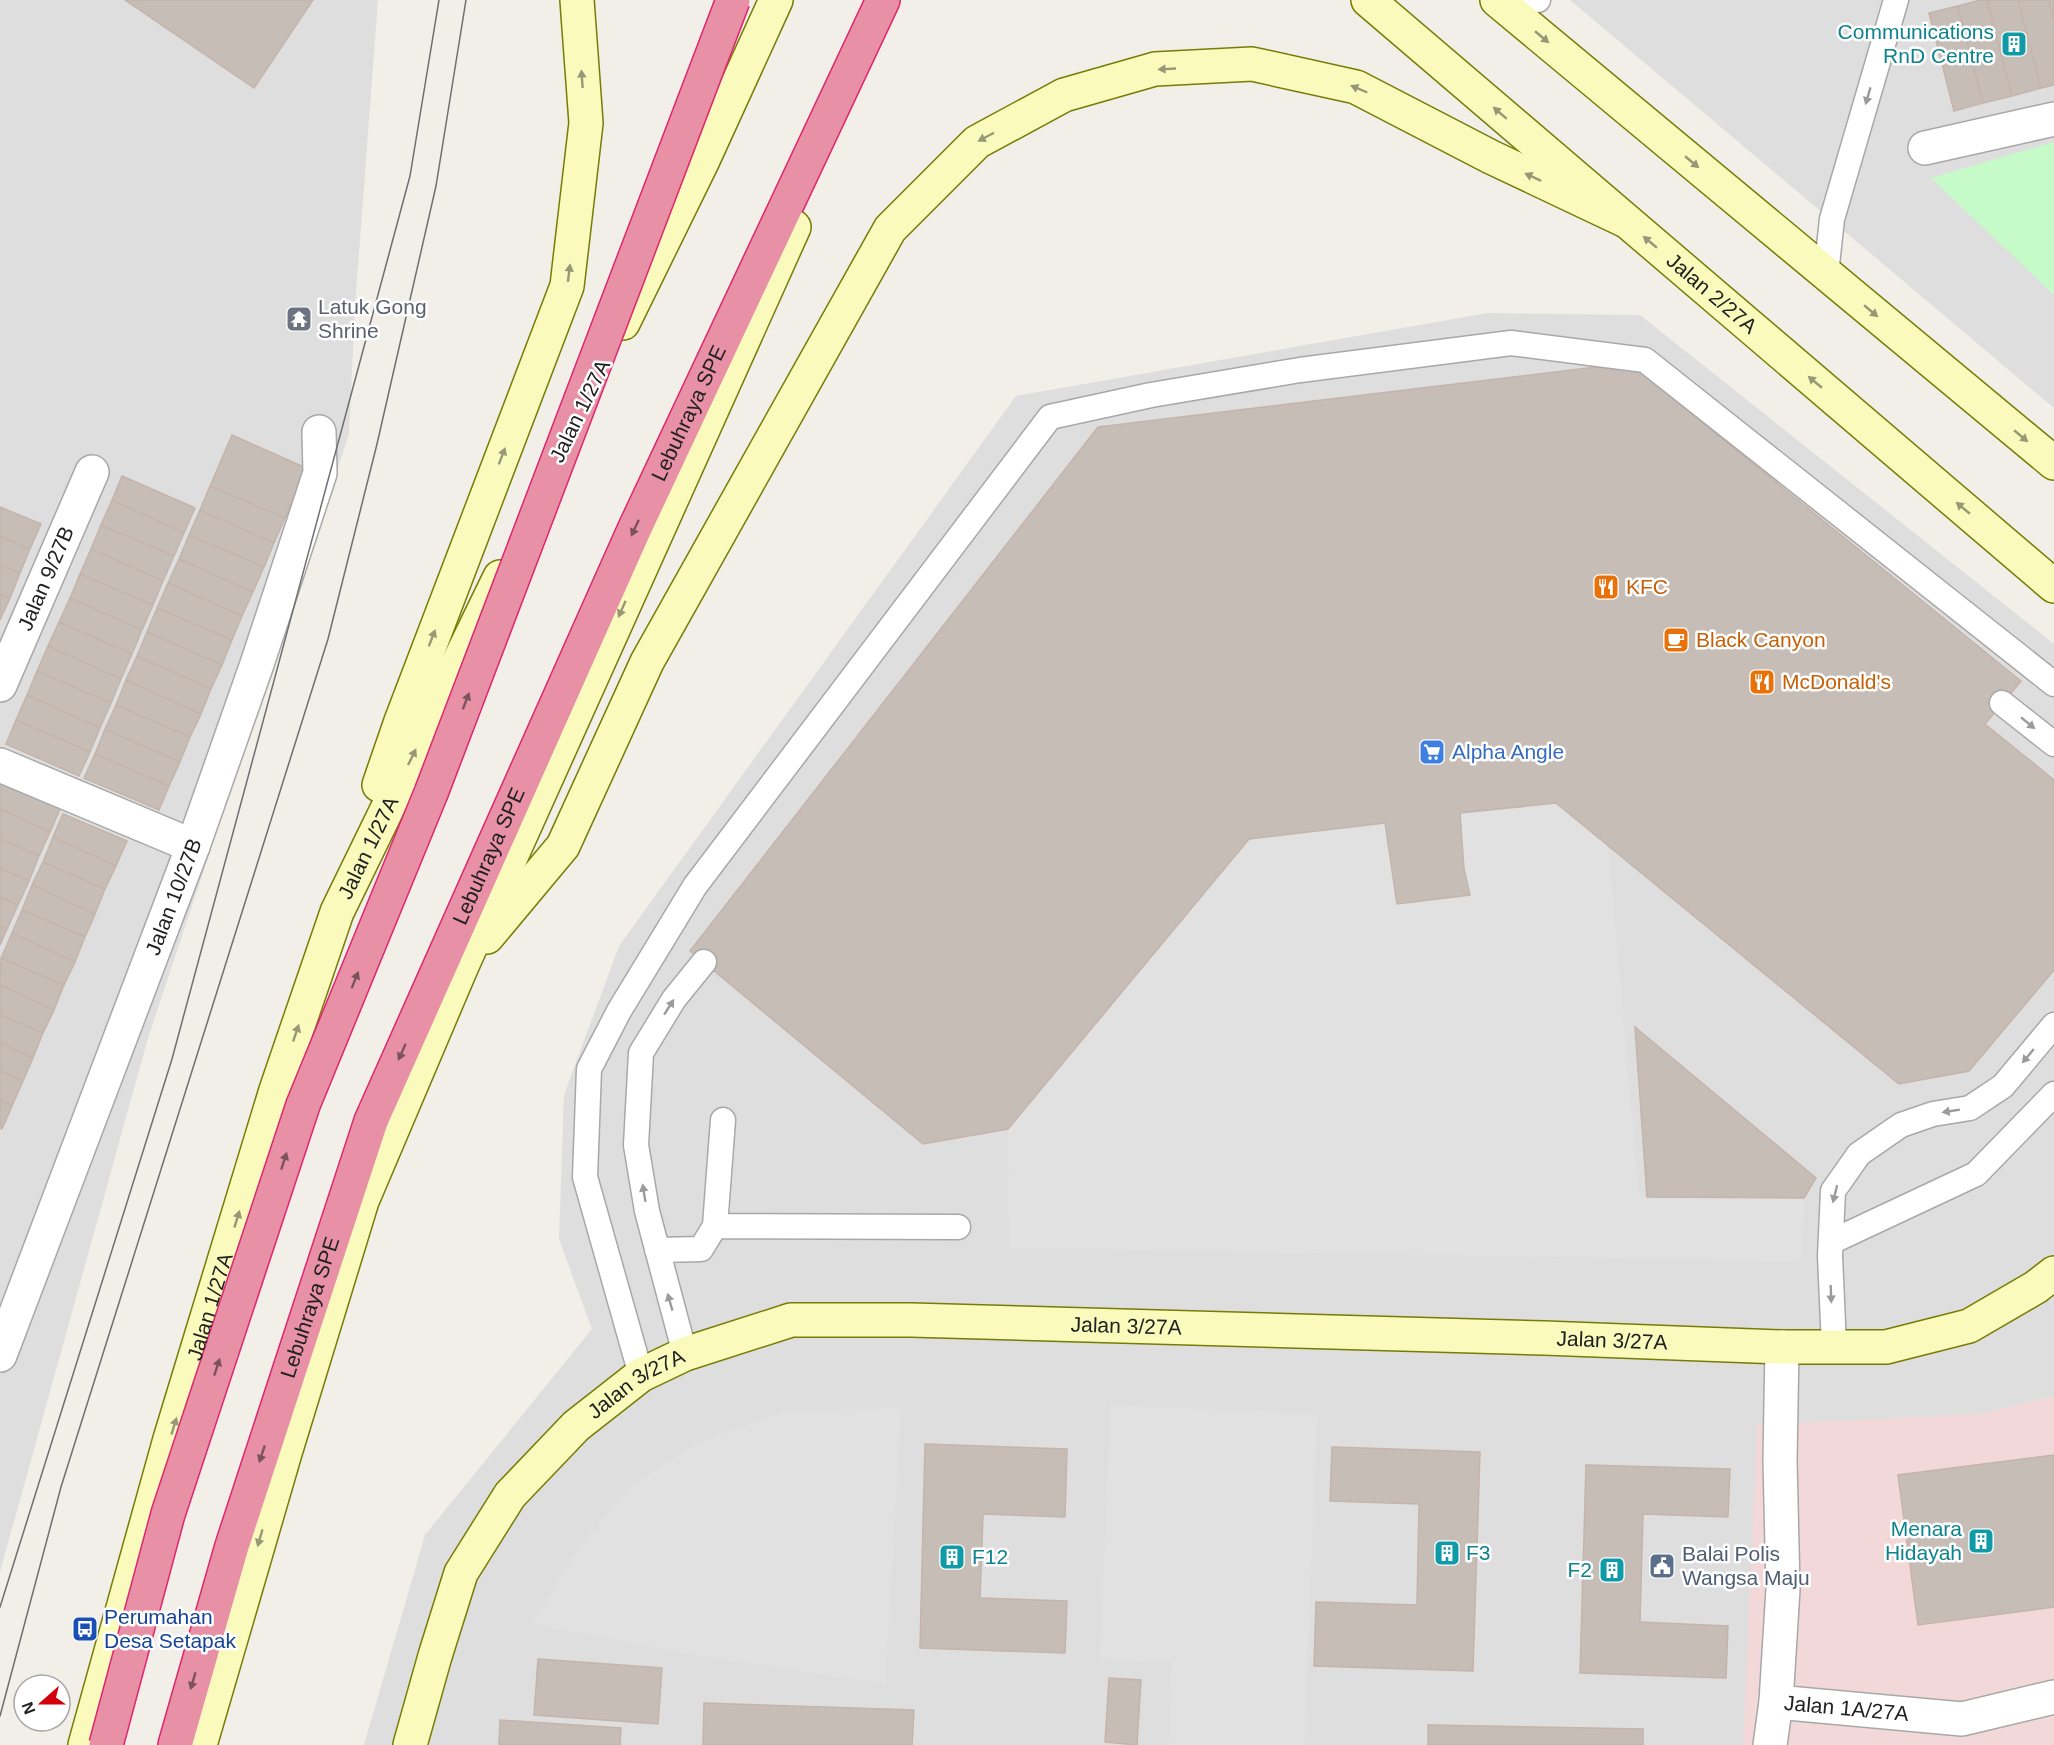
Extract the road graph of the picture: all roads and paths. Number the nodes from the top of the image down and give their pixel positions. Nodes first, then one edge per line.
1 (577, 0) edge
2 (733, 0) edge
3 (776, 0) edge
4 (882, 0) edge
5 (896, 0) edge
6 (1368, 0) edge
7 (1538, 0) edge
8 (1896, 0) edge
9 (1501, 3) edge
10 (2054, 118) edge
11 (1925, 148) dead end
12 (1624, 220) junction
13 (1826, 274) junction
14 (319, 432) dead end
15 (2054, 463) edge
16 (92, 472) dead end
17 (2054, 586) edge
18 (2054, 684) edge
19 (0, 685) edge
20 (2002, 703) dead end
21 (2054, 744) edge
22 (0, 765) edge
23 (193, 846) junction
24 (337, 912) junction
25 (704, 962) dead end
26 (461, 968) junction
27 (2054, 1025) edge
28 (2054, 1094) edge
29 (723, 1120) dead end
30 (715, 1226) junction
31 (958, 1227) dead end
32 (1831, 1242) junction
33 (657, 1250) junction
34 (2054, 1273) edge
35 (1834, 1346) junction
36 (1782, 1347) junction
37 (0, 1354) edge
38 (685, 1354) junction
39 (641, 1375) junction
40 (2054, 1696) edge
41 (1776, 1702) junction
42 (1924, 1731) edge
43 (1964, 1732) edge
44 (85, 1745) edge
45 (106, 1745) edge
46 (175, 1745) edge
47 (200, 1745) edge
48 (411, 1745) edge
49 (1770, 1745) edge

24 -> 1 main road
45 -> 2 highway, bridge
24 -> 3 main road, Jalan 1/27A
4 -> 46 highway, Lebuhraya SPE
5 -> 26 main road
12 -> 6 main road, Jalan 2/27A
7 - 9 lane
8 -> 13 lane
9 -> 13 main road
10 - 11 street
17 -> 12 main road, Jalan 2/27A
12 -> 26 main road
13 -> 15 main road
14 - 23 street, Jalan 10/27B
16 - 19 street, Jalan 9/27B
18 - 39 lane
20 -> 21 lane
22 - 23 street
23 - 37 street, Jalan 10/27B
44 -> 24 main road, Jalan 1/27A
33 -> 25 lane
26 -> 47 main road
27 -> 32 lane
28 - 32 lane
29 - 30 lane
30 - 31 lane
30 - 33 lane
32 -> 35 lane
38 -> 33 lane
34 - 35 main road, Jalan 3/27A
35 - 36 main road, Jalan 3/27A
36 - 38 main road, Jalan 3/27A
36 - 41 street, Jalan 1A/27A
38 - 39 main road, Jalan 3/27A
39 - 48 main road, Jalan 3/27A
40 - 43 street, Jalan 1A/27A
41 - 42 street, Jalan 1A/27A
41 - 49 street
42 - 43 street, Jalan 1A/27A

